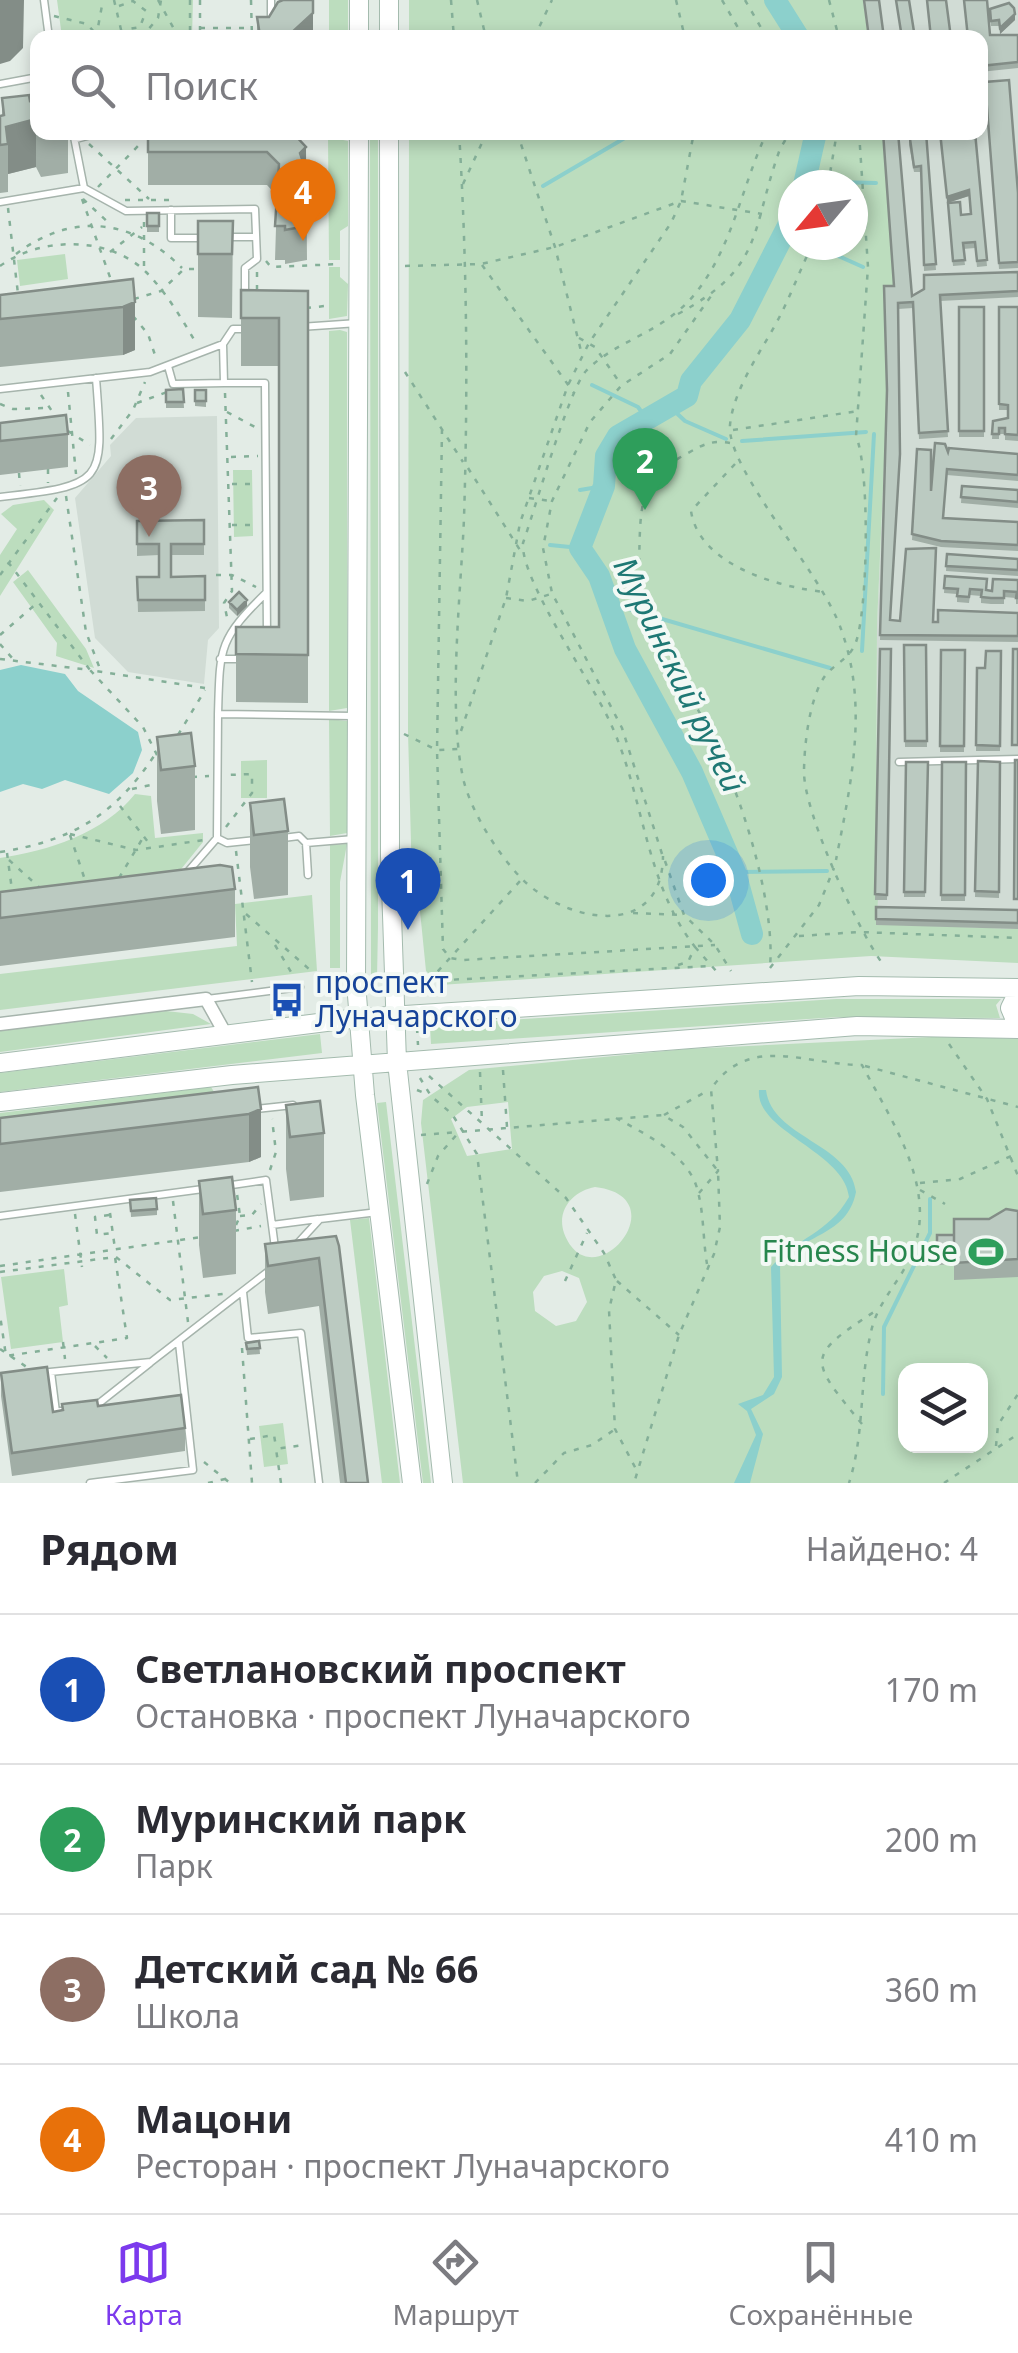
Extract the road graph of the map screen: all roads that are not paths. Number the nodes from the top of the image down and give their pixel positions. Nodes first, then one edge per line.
1 (44, 0) edge
2 (271, 0) edge
3 (359, 0) edge
4 (389, 0) edge
5 (48, 30) edge
6 (272, 30) edge
7 (359, 30) edge
8 (389, 30) edge
9 (30, 78) edge
10 (0, 84) edge
11 (78, 140) edge
12 (359, 140) edge
13 (389, 140) edge
14 (81, 188) junction
15 (3, 202) edge
16 (171, 210) junction
17 (256, 237) junction
18 (245, 302) edge
19 (246, 315) edge
20 (359, 322) junction
21 (261, 328) edge
22 (292, 328) edge
23 (246, 329) junction
24 (223, 344) junction
25 (164, 367) junction
26 (96, 378) junction
27 (224, 383) junction
28 (0, 389) edge
29 (0, 497) edge
30 (267, 592) junction
31 (268, 646) edge
32 (220, 659) junction
33 (256, 659) edge
34 (218, 714) junction
35 (359, 716) junction
36 (1018, 760) edge
37 (900, 762) dead end
38 (217, 838) junction
39 (359, 839) junction
40 (306, 843) junction
41 (308, 874) dead end
42 (176, 886) edge
43 (300, 987) dead end
44 (1018, 990) edge
45 (206, 999) junction
46 (395, 1016) junction
47 (358, 1018) junction
48 (0, 1024) edge
49 (1018, 1028) edge
50 (226, 1035) junction
51 (396, 1062) junction
52 (0, 1063) edge
53 (362, 1064) junction
54 (0, 1102) edge
55 (295, 1104) edge
56 (238, 1111) edge
57 (380, 1212) junction
58 (0, 1216) edge
59 (320, 1219) junction
60 (272, 1225) junction
61 (288, 1253) edge
62 (243, 1291) junction
63 (179, 1343) junction
64 (151, 1362) junction
65 (52, 1372) junction
66 (37, 1373) edge
67 (90, 1483) edge
68 (319, 1483) edge
69 (412, 1483) edge
70 (443, 1483) edge

1 - 5 lane
2 - 6 lane
3 - 7 main road
4 - 8 main road
9 - 10 lane
11 - 14 lane
12 - 20 main road
13 - 46 main road
14 - 15 lane
14 - 16 lane
16 - 17 lane
16 - 17 lane
17 - 18 lane
19 - 23 lane
20 - 22 lane
20 - 35 main road
21 - 23 lane
23 - 24 lane
24 - 25 lane
24 - 27 lane
25 - 26 lane
25 - 27 lane
26 - 28 lane
26 - 29 lane
27 - 30 lane
30 - 31 lane
30 - 32 lane
32 - 33 lane
32 - 34 lane
34 - 35 lane
34 - 38 lane
35 - 39 main road
36 - 37 lane
38 - 40 lane
38 - 42 lane
39 - 40 lane
39 - 47 main road
40 - 41 lane
43 - 45 lane
44 - 46 main road
44 - 49 main road
45 - 48 street
45 - 50 street
46 - 47 main road
46 - 51 main road
47 - 50 main road
47 - 53 main road
49 - 51 main road
50 - 52 main road
51 - 53 main road
51 - 70 main road
53 - 54 main road
53 - 57 main road
55 - 56 lane
57 - 59 lane
57 - 69 main road
58 - 60 lane
59 - 60 lane
59 - 61 lane
60 - 62 lane
62 - 63 lane
62 - 68 lane
63 - 64 lane
63 - 67 lane
64 - 65 lane
64 - 65 lane
65 - 66 lane

